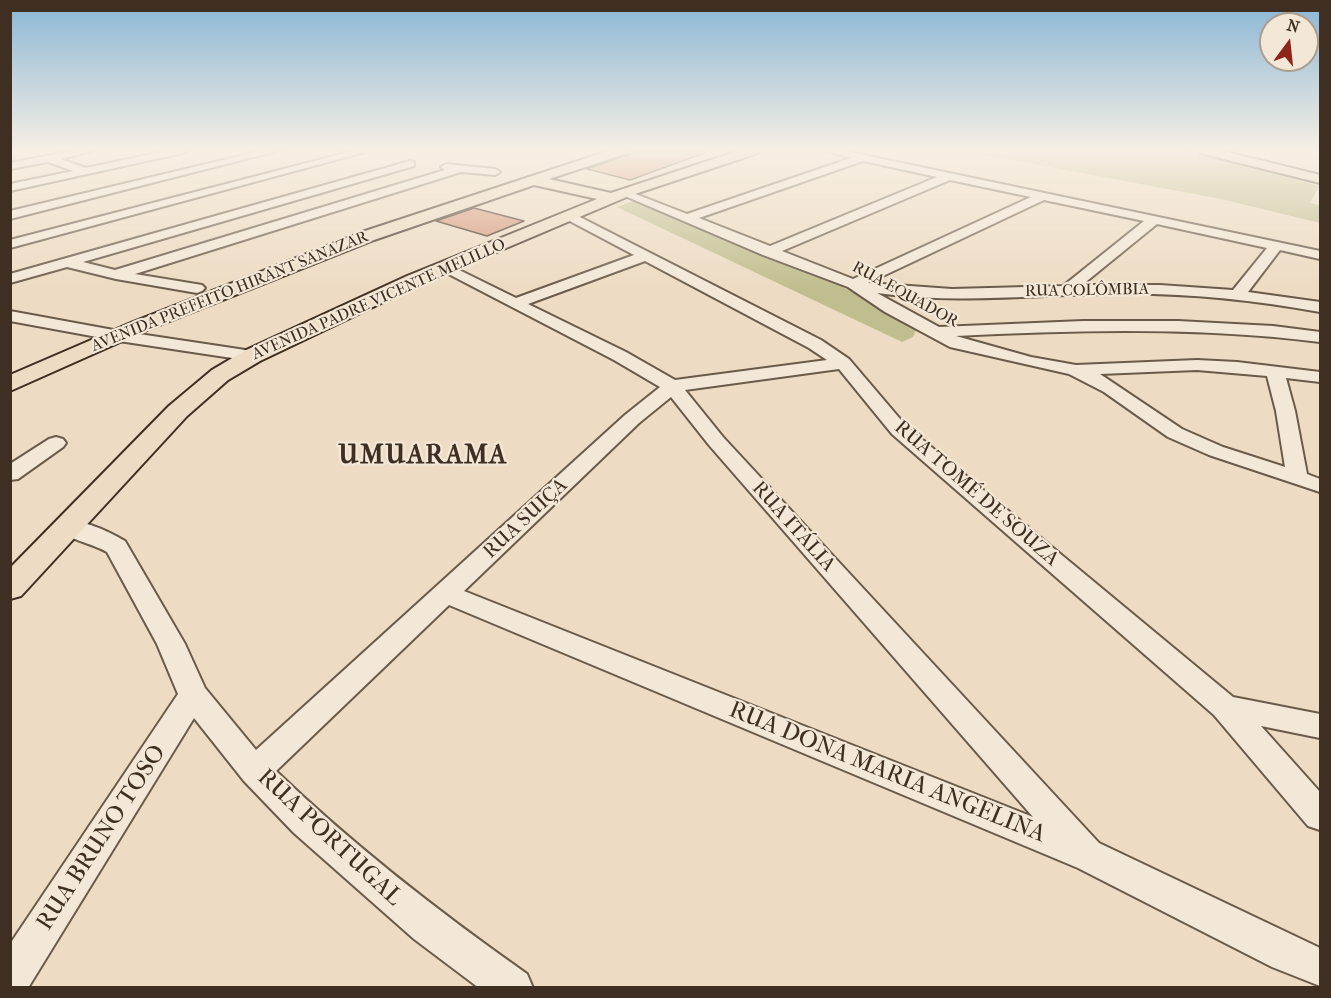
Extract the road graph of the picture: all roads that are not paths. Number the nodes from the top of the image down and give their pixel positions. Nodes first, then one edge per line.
1 (81, 197) edge
2 (156, 197) edge
3 (190, 197) edge
4 (304, 197) edge
5 (370, 197) edge
6 (449, 197) edge
7 (484, 197) edge
8 (618, 197) edge
9 (621, 197) edge
10 (750, 197) edge
11 (900, 197) edge
12 (1042, 197) edge
13 (1046, 197) edge
14 (169, 202) junction
15 (10, 214) edge
16 (570, 216) junction
17 (687, 218) junction
18 (1154, 220) junction
19 (213, 221) junction
20 (10, 244) edge
21 (1276, 246) junction
22 (768, 252) junction
23 (1320, 255) edge
24 (644, 256) junction
25 (68, 262) junction
26 (444, 268) junction
27 (116, 275) junction
28 (10, 279) edge
29 (853, 284) junction
30 (197, 288) junction
31 (1066, 291) junction
32 (1237, 295) junction
33 (517, 303) junction
34 (1320, 306) edge
35 (10, 316) edge
36 (95, 330) junction
37 (932, 332) junction
38 (118, 336) junction
39 (1320, 337) edge
40 (252, 356) junction
41 (843, 363) junction
42 (10, 366) edge
43 (1074, 370) junction
44 (1274, 371) junction
45 (1320, 377) edge
46 (10, 384) edge
47 (672, 386) junction
48 (56, 443) dead end
49 (10, 474) edge
50 (1296, 478) junction
51 (1320, 486) edge
52 (68, 527) junction
53 (21, 570) edge
54 (10, 588) edge
55 (447, 594) junction
56 (193, 695) junction
57 (1225, 707) junction
58 (1320, 726) edge
59 (255, 771) junction
60 (1320, 815) edge
61 (1090, 856) junction
62 (1320, 967) edge
63 (10, 980) edge
64 (513, 987) edge

1 - 15 street
2 - 14 street
3 - 14 street
4 - 19 street
5 - 27 street
6 - 30 main road, AVENIDA PREFEITO HIRANT SANAZAR
7 - 38 main road, AVENIDA PREFEITO HIRANT SANAZAR
8 - 16 main road, AVENIDA PADRE VICENTE MELILLO
9 - 17 street, RUA EQUADOR
10 - 17 street
11 - 22 street
12 - 29 street
13 - 18 street
14 - 19 street
14 - 20 street
16 - 24 street, RUA TOMÉ DE SOUZA
16 - 26 main road, AVENIDA PADRE VICENTE MELILLO
17 - 22 street, RUA EQUADOR
18 - 21 street
18 - 31 street
19 - 25 street
21 - 23 street
21 - 32 street
22 - 29 street, RUA EQUADOR
24 - 33 street
24 - 41 street, RUA TOMÉ DE SOUZA
25 - 27 street
25 - 28 street
26 - 33 street, RUA ITÁLIA
26 - 40 main road, AVENIDA PADRE VICENTE MELILLO
27 - 30 street
29 - 31 street, RUA COLÔMBIA
29 - 37 street, RUA EQUADOR
30 - 36 main road, AVENIDA PREFEITO HIRANT SANAZAR
31 - 32 street, RUA COLÔMBIA
32 - 34 street, RUA COLÔMBIA
33 - 47 street, RUA ITÁLIA
35 - 36 street
36 - 38 street
36 - 42 main road, AVENIDA PREFEITO HIRANT SANAZAR
37 - 39 street
37 - 43 street, RUA EQUADOR
38 - 40 street
38 - 46 main road, AVENIDA PREFEITO HIRANT SANAZAR
40 - 52 main road, AVENIDA PADRE VICENTE MELILLO
41 - 47 street
41 - 57 street, RUA TOMÉ DE SOUZA
43 - 44 street
43 - 50 street
44 - 45 street
44 - 50 street
47 - 55 street, RUA SUIÇA
47 - 61 street, RUA ITÁLIA
48 - 49 street
50 - 51 street
52 - 53 main road, AVENIDA PADRE VICENTE MELILLO
52 - 56 street, RUA PORTUGAL
53 - 54 main road, AVENIDA PADRE VICENTE MELILLO
55 - 59 street, RUA SUIÇA
55 - 61 street, RUA DONA MARIA ANGELINA
56 - 59 street, RUA PORTUGAL
56 - 63 street, RUA BRUNO TOSO
57 - 58 street, RUA TOMÉ DE SOUZA
57 - 60 street
59 - 64 street, RUA PORTUGAL
61 - 62 street, RUA DONA MARIA ANGELINA

